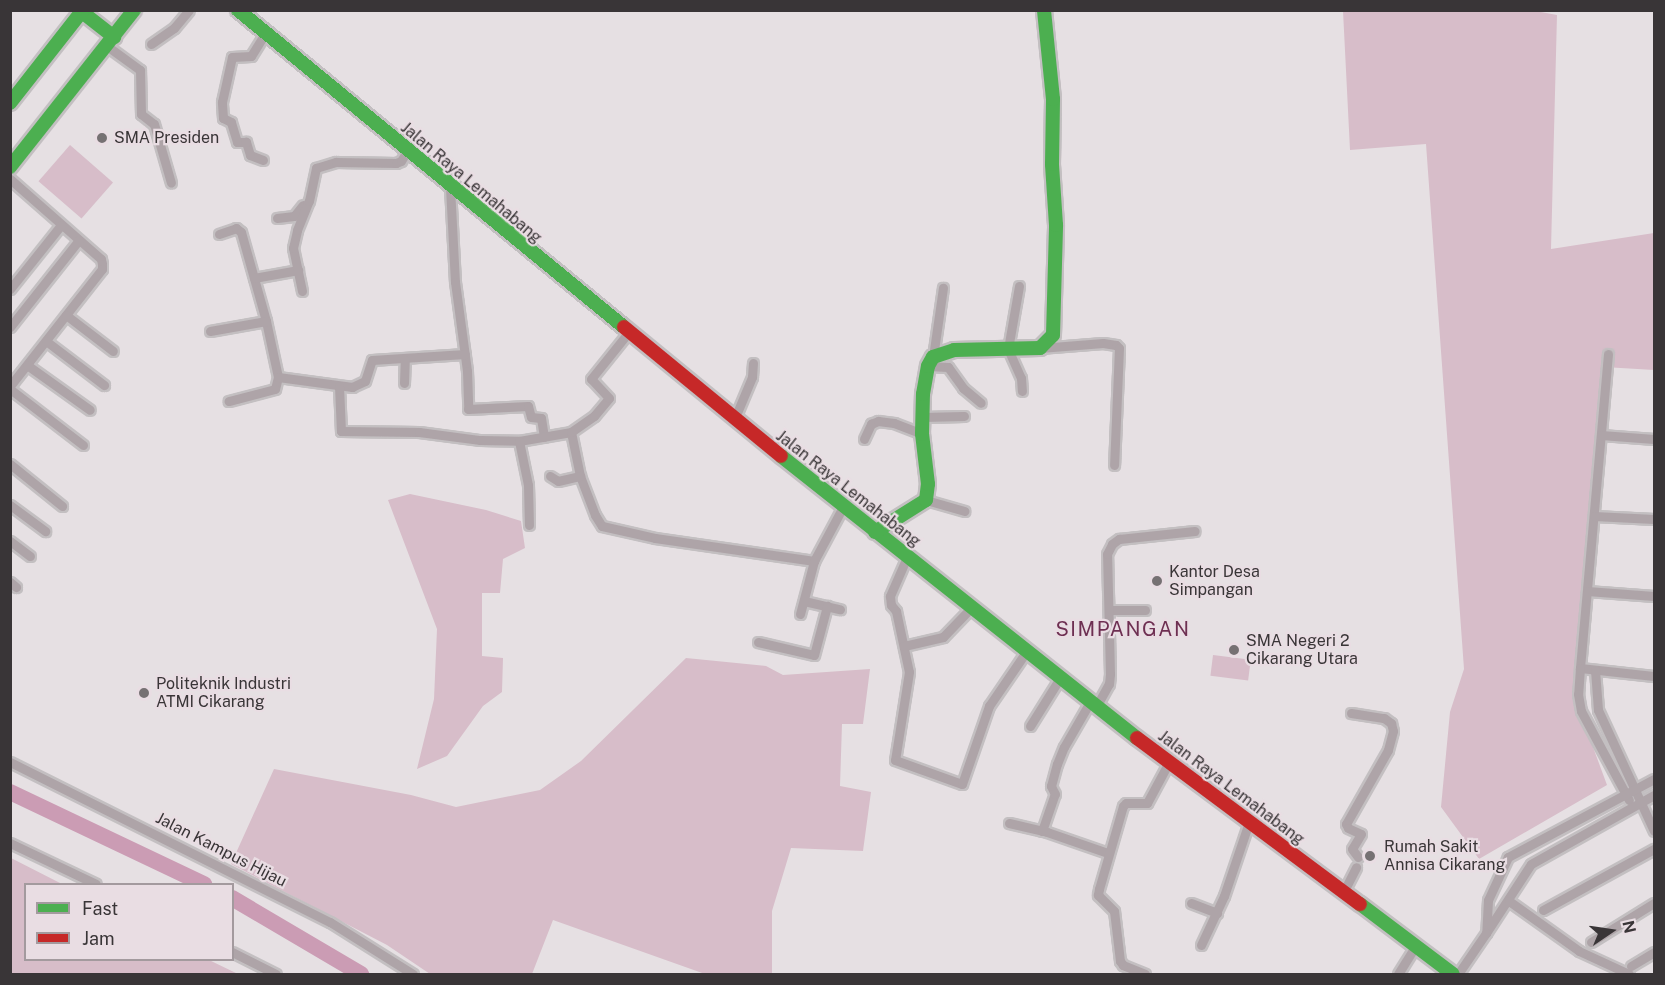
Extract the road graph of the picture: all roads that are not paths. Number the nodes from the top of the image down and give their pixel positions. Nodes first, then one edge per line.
1 (134, 10) edge
2 (189, 10) edge
3 (238, 10) edge
4 (1044, 10) edge
5 (83, 11) edge
6 (265, 34) junction
7 (110, 41) junction
8 (151, 44) dead end
9 (10, 103) edge
10 (407, 151) junction
11 (263, 160) dead end
12 (10, 167) edge
13 (315, 172) junction
14 (10, 178) edge
15 (171, 183) dead end
16 (450, 187) junction
17 (277, 218) dead end
18 (61, 225) junction
19 (219, 234) dead end
20 (79, 240) junction
21 (298, 270) junction
22 (254, 278) junction
23 (1019, 286) dead end
24 (943, 288) dead end
25 (10, 289) edge
26 (302, 291) dead end
27 (66, 315) junction
28 (266, 321) junction
29 (10, 327) edge
30 (210, 331) dead end
31 (628, 333) junction
32 (46, 341) junction
33 (1040, 348) junction
34 (1008, 349) junction
35 (113, 351) dead end
36 (465, 354) junction
37 (1608, 354) dead end
38 (405, 360) junction
39 (930, 361) junction
40 (753, 363) dead end
41 (27, 365) junction
42 (278, 377) junction
43 (404, 383) dead end
44 (104, 385) dead end
45 (339, 386) junction
46 (10, 387) edge
47 (1022, 392) dead end
48 (229, 401) dead end
49 (981, 402) dead end
50 (90, 410) dead end
51 (964, 416) dead end
52 (923, 417) junction
53 (734, 420) junction
54 (571, 432) junction
55 (922, 435) junction
56 (1600, 435) junction
57 (544, 437) junction
58 (864, 439) dead end
59 (1654, 439) edge
60 (519, 441) junction
61 (82, 445) dead end
62 (10, 464) edge
63 (1114, 465) dead end
64 (550, 476) dead end
65 (580, 476) junction
66 (926, 500) junction
67 (10, 505) edge
68 (62, 506) dead end
69 (843, 507) junction
70 (963, 511) dead end
71 (1593, 516) junction
72 (1654, 519) edge
73 (529, 525) dead end
74 (45, 531) dead end
75 (1195, 531) dead end
76 (875, 532) junction
77 (10, 541) edge
78 (30, 556) dead end
79 (907, 557) junction
80 (814, 561) junction
81 (1587, 591) junction
82 (1654, 596) edge
83 (804, 602) junction
84 (827, 606) junction
85 (971, 608) junction
86 (840, 609) dead end
87 (1110, 610) junction
88 (1145, 610) dead end
89 (800, 614) dead end
90 (758, 642) dead end
91 (904, 646) junction
92 (1026, 651) junction
93 (1581, 668) junction
94 (1595, 670) junction
95 (1654, 675) edge
96 (1060, 678) junction
97 (1093, 705) junction
98 (1352, 713) dead end
99 (1030, 726) dead end
100 (10, 762) edge
101 (1169, 762) junction
102 (1654, 779) edge
103 (1630, 792) junction
104 (1654, 795) edge
105 (1637, 805) junction
106 (1249, 822) junction
107 (1009, 823) dead end
108 (1042, 831) junction
109 (1654, 831) edge
110 (10, 843) edge
111 (1654, 849) edge
112 (1108, 853) junction
113 (92, 883) edge
114 (1343, 893) junction
115 (1509, 901) junction
116 (1191, 903) dead end
117 (1654, 903) edge
118 (1543, 910) dead end
119 (1217, 913) junction
120 (1486, 933) junction
121 (1591, 942) dead end
122 (1201, 945) dead end
123 (1415, 947) junction
124 (1654, 951) edge
125 (234, 953) edge
126 (1630, 970) edge
127 (276, 975) edge
128 (413, 975) edge
129 (1145, 975) edge
130 (1398, 975) edge
131 (1453, 975) edge
132 (1458, 975) edge

1 - 7 main road
2 - 8 street
3 - 6 main road, Jalan Raya Lemahabang
4 - 33 main road
5 - 7 main road
5 - 9 main road
6 - 10 main road, Jalan Raya Lemahabang
6 - 11 street
7 - 12 main road
7 - 15 street
10 - 13 street
10 - 16 main road, Jalan Raya Lemahabang
13 - 17 street
13 - 21 street
14 - 18 street
16 - 31 main road, Jalan Raya Lemahabang
16 - 36 street
18 - 20 street
18 - 25 street
19 - 22 street
20 - 27 street
20 - 29 street
21 - 22 street
21 - 26 street
22 - 28 street
23 - 34 street
24 - 39 street
27 - 32 street
27 - 35 street
28 - 30 street
28 - 42 street
31 - 53 main road, Jalan Raya Lemahabang
31 - 54 street
32 - 41 street
32 - 44 street
33 - 34 main road
33 - 63 street
34 - 39 main road
34 - 47 street
36 - 38 street
36 - 57 street
37 - 56 street
38 - 43 street
38 - 45 street
39 - 49 street
39 - 52 main road
40 - 53 street
41 - 46 street
41 - 50 street
42 - 45 street
42 - 48 street
45 - 60 street
46 - 61 street
51 - 52 street
52 - 55 main road
53 - 69 main road, Jalan Raya Lemahabang
54 - 57 street
54 - 65 street
55 - 58 street
55 - 66 main road
56 - 59 street
56 - 71 street
57 - 60 street
60 - 73 street
62 - 68 street
64 - 65 street
65 - 80 street
66 - 70 street
66 - 76 main road
67 - 74 street
69 - 76 main road, Jalan Raya Lemahabang
69 - 80 street
71 - 72 street
71 - 81 street
75 - 87 street
76 - 79 main road, Jalan Raya Lemahabang
77 - 78 street
79 - 85 main road, Jalan Raya Lemahabang
79 - 91 street
80 - 83 street
81 - 82 street
81 - 93 street
83 - 84 street
83 - 89 street
84 - 86 street
84 - 90 street
85 - 91 street
85 - 92 main road, Jalan Raya Lemahabang
87 - 88 street
87 - 97 street
91 - 92 street
92 - 96 main road, Jalan Raya Lemahabang
93 - 94 street
93 - 103 street
94 - 95 street
94 - 103 street
96 - 97 main road, Jalan Raya Lemahabang
96 - 99 street
97 - 101 main road, Jalan Raya Lemahabang
97 - 108 street
98 - 114 street
100 - 128 street, Jalan Kampus Hijau
101 - 106 main road, Jalan Raya Lemahabang
101 - 112 street
102 - 103 street
103 - 105 street
103 - 120 street
104 - 105 street
105 - 109 street
105 - 115 street
106 - 114 main road, Jalan Raya Lemahabang
106 - 119 street
107 - 108 street
108 - 112 street
110 - 113 street
111 - 118 street
112 - 129 street
114 - 123 main road, Jalan Raya Lemahabang
115 - 120 street
115 - 126 street
116 - 119 street
117 - 121 street
119 - 122 street
120 - 132 street
123 - 130 street
123 - 131 main road, Jalan Raya Lemahabang
124 - 126 street
125 - 127 street

